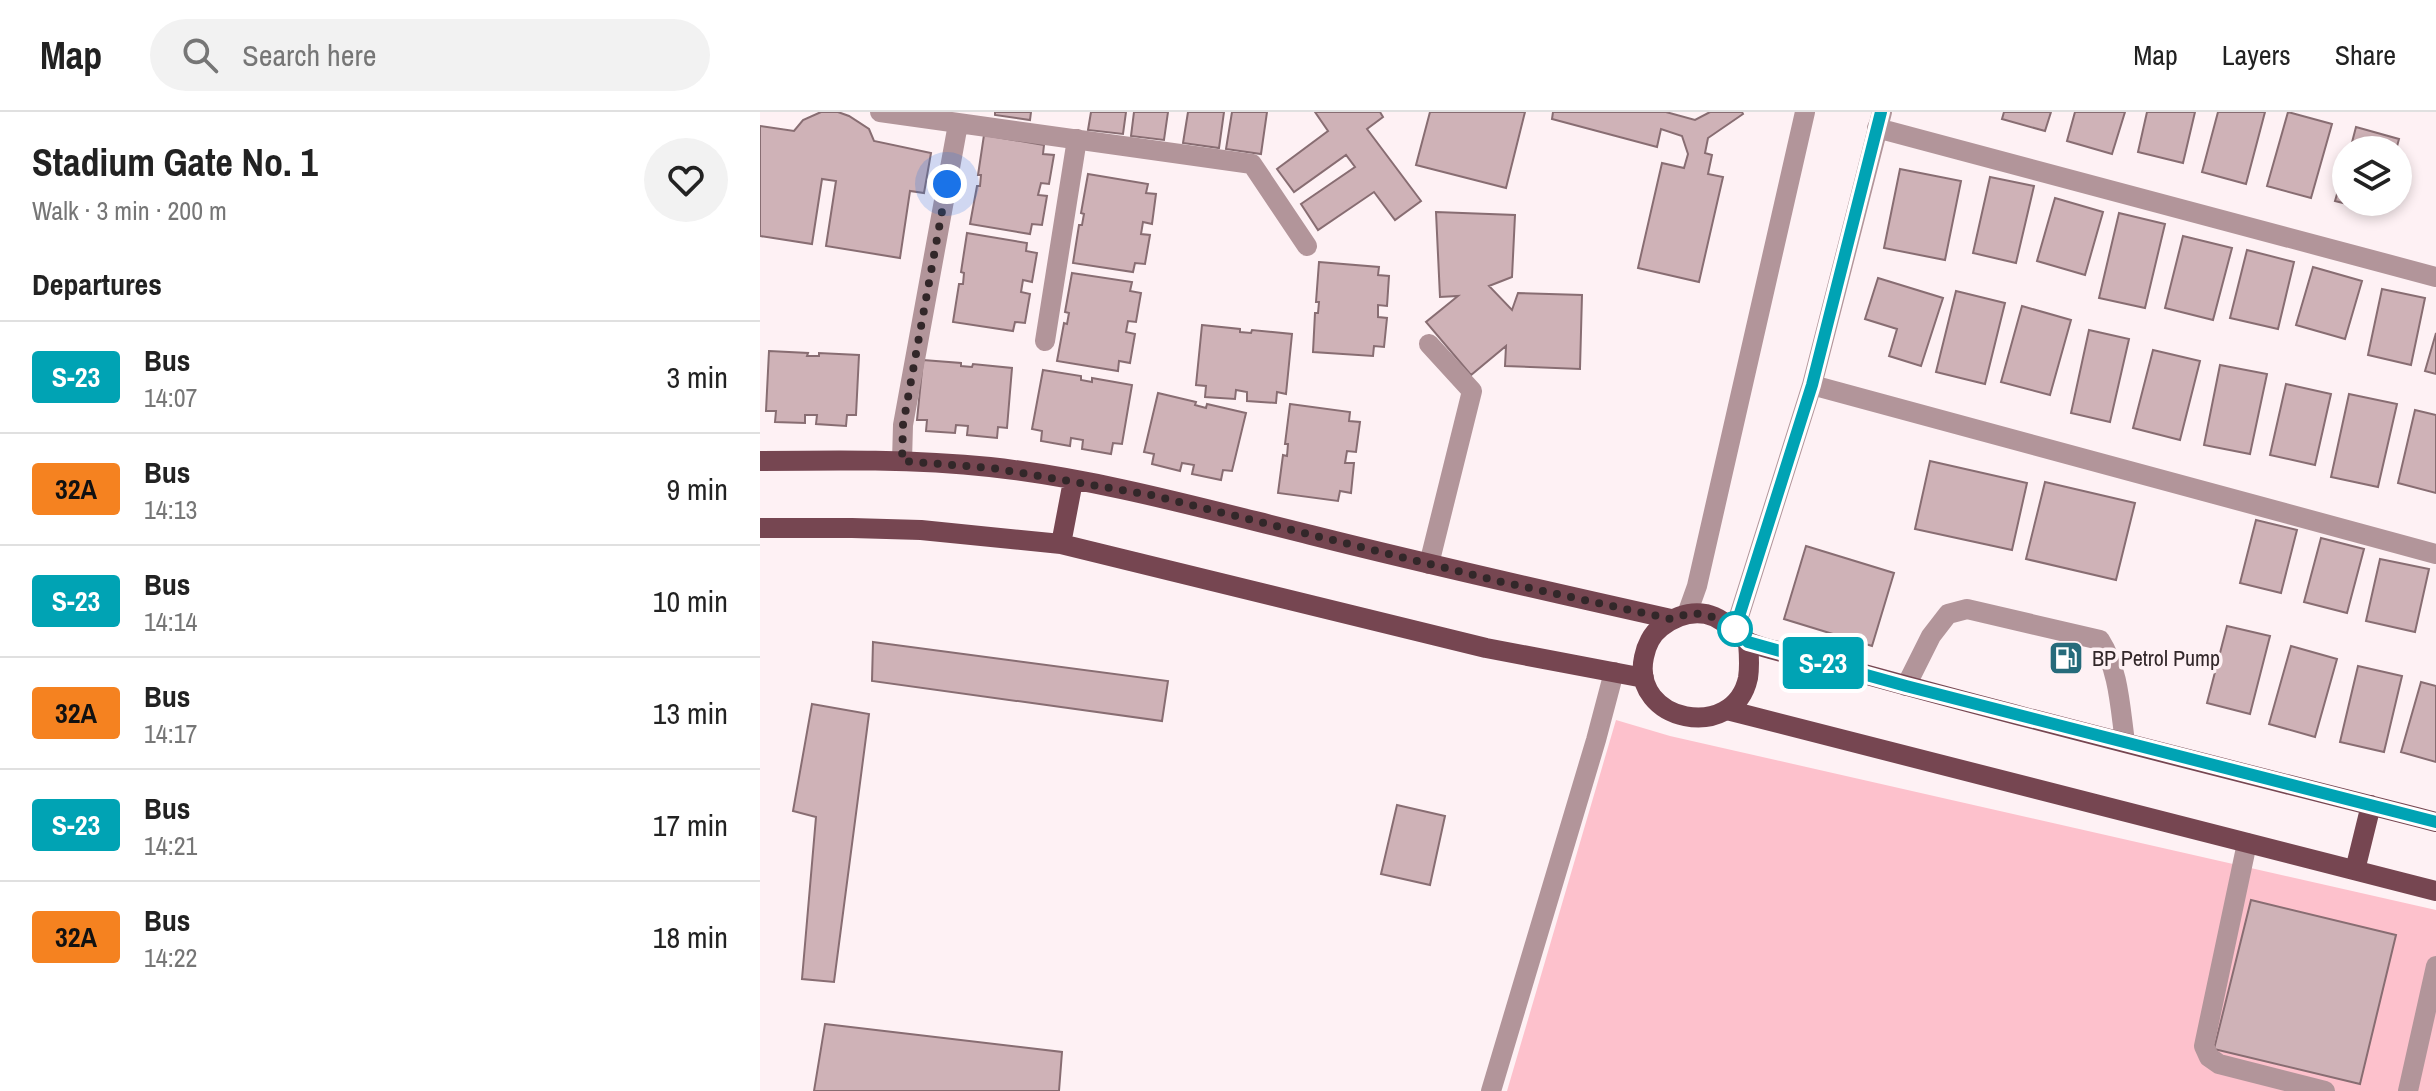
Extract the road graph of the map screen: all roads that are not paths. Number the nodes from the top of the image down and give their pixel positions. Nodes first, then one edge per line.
1 (880, 112) edge
2 (1805, 112) edge
3 (1880, 120) edge
4 (958, 124) junction
5 (1077, 139) junction
6 (1307, 246) dead end
7 (2436, 277) edge
8 (1045, 341) dead end
9 (1429, 344) dead end
10 (1812, 385) junction
11 (760, 461) edge
12 (902, 461) junction
13 (1073, 481) junction
14 (760, 528) edge
15 (1061, 544) junction
16 (2436, 554) edge
17 (1429, 564) junction
18 (1679, 616) junction
19 (1741, 636) junction
20 (1614, 672) junction
21 (1644, 678) junction
22 (1906, 686) junction
23 (1727, 710) junction
24 (2125, 742) junction
25 (2371, 805) junction
26 (2436, 822) edge
27 (2247, 843) junction
28 (2355, 870) junction
29 (2436, 891) edge
30 (2436, 966) edge
31 (1491, 1091) edge
32 (2325, 1091) edge
33 (2408, 1091) edge

1 - 4 street
2 - 18 street
3 - 7 street
3 - 10 street
4 - 5 street
4 - 12 street
5 - 6 street
5 - 8 street
9 - 17 street
10 - 16 street
10 - 19 street
11 - 12 main road
12 - 13 main road
13 - 15 main road
13 - 17 main road
14 - 15 main road
15 - 20 main road
17 - 18 main road
18 - 19 main road
18 - 21 main road
19 - 22 main road
19 - 23 main road
20 - 21 main road
20 - 31 street
21 - 23 main road
22 - 24 main road
22 - 24 street
23 - 27 main road
24 - 25 main road
25 - 26 main road
25 - 28 main road
27 - 28 main road
27 - 32 street
28 - 29 main road
30 - 33 street

